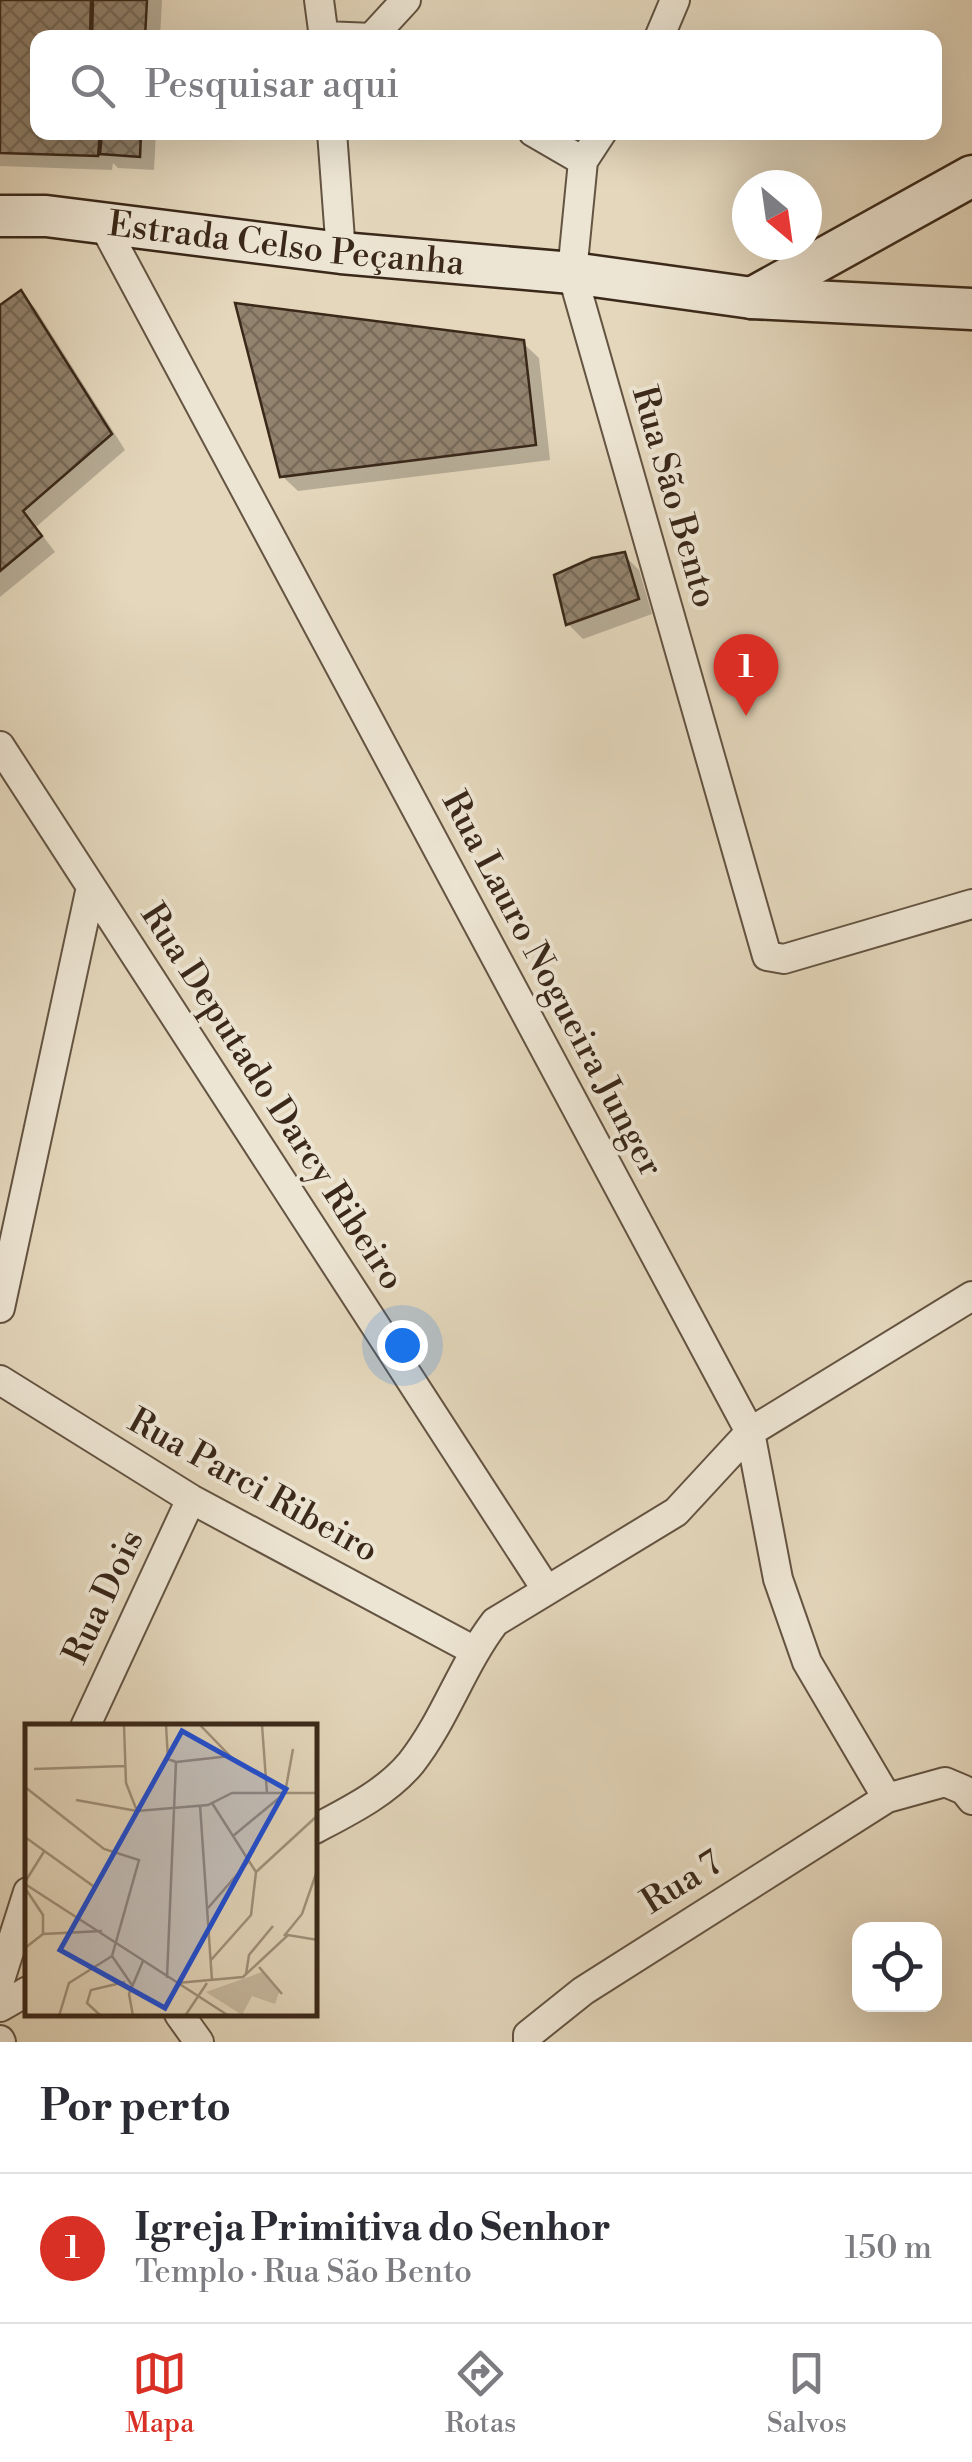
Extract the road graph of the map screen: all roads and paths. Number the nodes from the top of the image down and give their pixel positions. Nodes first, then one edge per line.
1 (319, 0) edge
2 (406, 0) edge
3 (674, 0) edge
4 (323, 30) edge
5 (378, 30) edge
6 (662, 30) edge
7 (333, 140) edge
8 (547, 140) edge
9 (597, 140) edge
10 (584, 161) junction
11 (972, 176) edge
12 (0, 216) edge
13 (46, 216) junction
14 (102, 222) junction
15 (0, 232) edge
16 (341, 253) junction
17 (572, 273) junction
18 (752, 298) junction
19 (972, 309) edge
20 (0, 746) edge
21 (91, 887) junction
22 (972, 904) edge
23 (972, 1296) edge
24 (0, 1308) edge
25 (0, 1380) edge
26 (750, 1432) junction
27 (192, 1500) junction
28 (546, 1589) junction
29 (474, 1650) junction
30 (86, 1724) edge
31 (887, 1798) junction
32 (972, 1800) edge
33 (318, 1828) edge
34 (25, 1901) edge
35 (0, 1980) edge
36 (25, 1993) edge
37 (0, 2007) edge
38 (181, 2017) edge
39 (199, 2042) edge
40 (528, 2042) edge

1 - 4 street
2 - 5 street
3 - 6 street
7 - 16 street
8 - 10 street
9 - 10 street
10 - 17 street, Rua São Bento
11 - 18 main road
12 - 13 main road, Estrada Celso Peçanha
13 - 14 main road, Estrada Celso Peçanha
13 - 15 main road
14 - 16 main road, Estrada Celso Peçanha
14 - 26 street, Rua Lauro Nogueira Junger
16 - 17 main road, Estrada Celso Peçanha
17 - 18 main road, Estrada Celso Peçanha
17 - 22 street, Rua São Bento
18 - 19 main road, Estrada Celso Peçanha
20 - 21 street, Rua Deputado Darcy Ribeiro
21 - 24 street
21 - 28 street, Rua Deputado Darcy Ribeiro
23 - 26 street
25 - 27 street, Rua Parci Ribeiro
26 - 28 street
26 - 31 street, Rua Lauro Nogueira Junger
27 - 29 street, Rua Parci Ribeiro
27 - 30 street, Rua Dois
28 - 29 street
29 - 33 street
31 - 32 street, Rua 7
31 - 40 street, Rua 7
34 - 35 street
36 - 37 street
38 - 39 street

